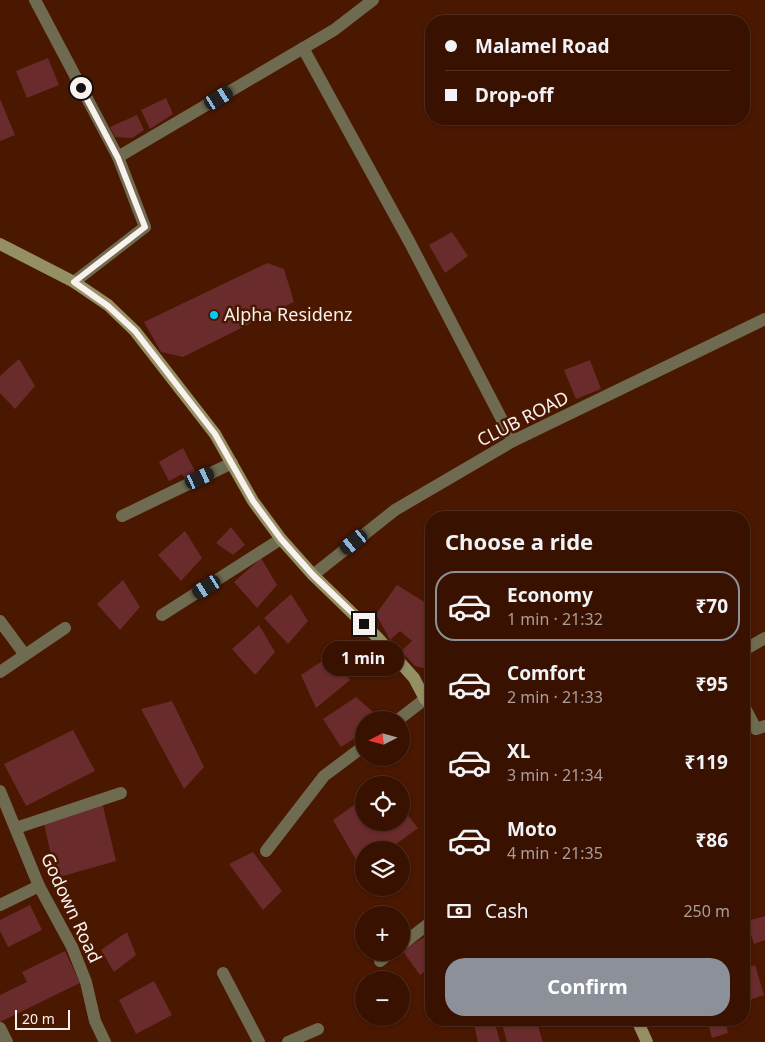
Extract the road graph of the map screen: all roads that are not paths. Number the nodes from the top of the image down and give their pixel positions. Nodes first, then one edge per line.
1 (35, 0) edge
2 (373, 0) edge
3 (303, 48) junction
4 (118, 158) junction
5 (0, 244) edge
6 (74, 282) junction
7 (765, 319) edge
8 (514, 441) junction
9 (232, 464) junction
10 (122, 516) dead end
11 (281, 539) junction
12 (313, 575) junction
13 (162, 615) dead end
14 (0, 621) edge
15 (65, 628) dead end
16 (765, 638) edge
17 (750, 647) edge
18 (25, 655) junction
19 (0, 672) edge
20 (425, 697) edge
21 (425, 704) edge
22 (410, 713) edge
23 (750, 718) edge
24 (765, 726) edge
25 (355, 753) edge
26 (0, 791) edge
27 (121, 793) dead end
28 (16, 828) junction
29 (266, 851) dead end
30 (39, 886) junction
31 (0, 905) edge
32 (425, 927) edge
33 (410, 938) edge
34 (223, 973) dead end
35 (640, 1026) edge
36 (0, 1028) edge
37 (318, 1030) dead end
38 (7, 1042) edge
39 (105, 1042) edge
40 (259, 1042) edge
41 (288, 1042) edge
42 (647, 1042) edge

1 - 4 street
2 - 3 street
3 - 4 street
3 - 8 street
4 - 6 street
5 - 6 main road
6 - 9 main road
7 - 8 street, CLUB ROAD
8 - 12 street, CLUB ROAD
9 - 10 street
9 - 11 main road
11 - 12 main road
11 - 13 street
12 - 20 main road
14 - 18 street
15 - 18 street
16 - 17 street
18 - 19 street
21 - 22 street
23 - 24 street
25 - 29 street
26 - 28 street, Godown Road
27 - 28 street
28 - 30 street, Godown Road
30 - 31 street
30 - 39 street, Godown Road
32 - 33 street
34 - 40 street
35 - 42 main road
36 - 38 street
37 - 41 street

